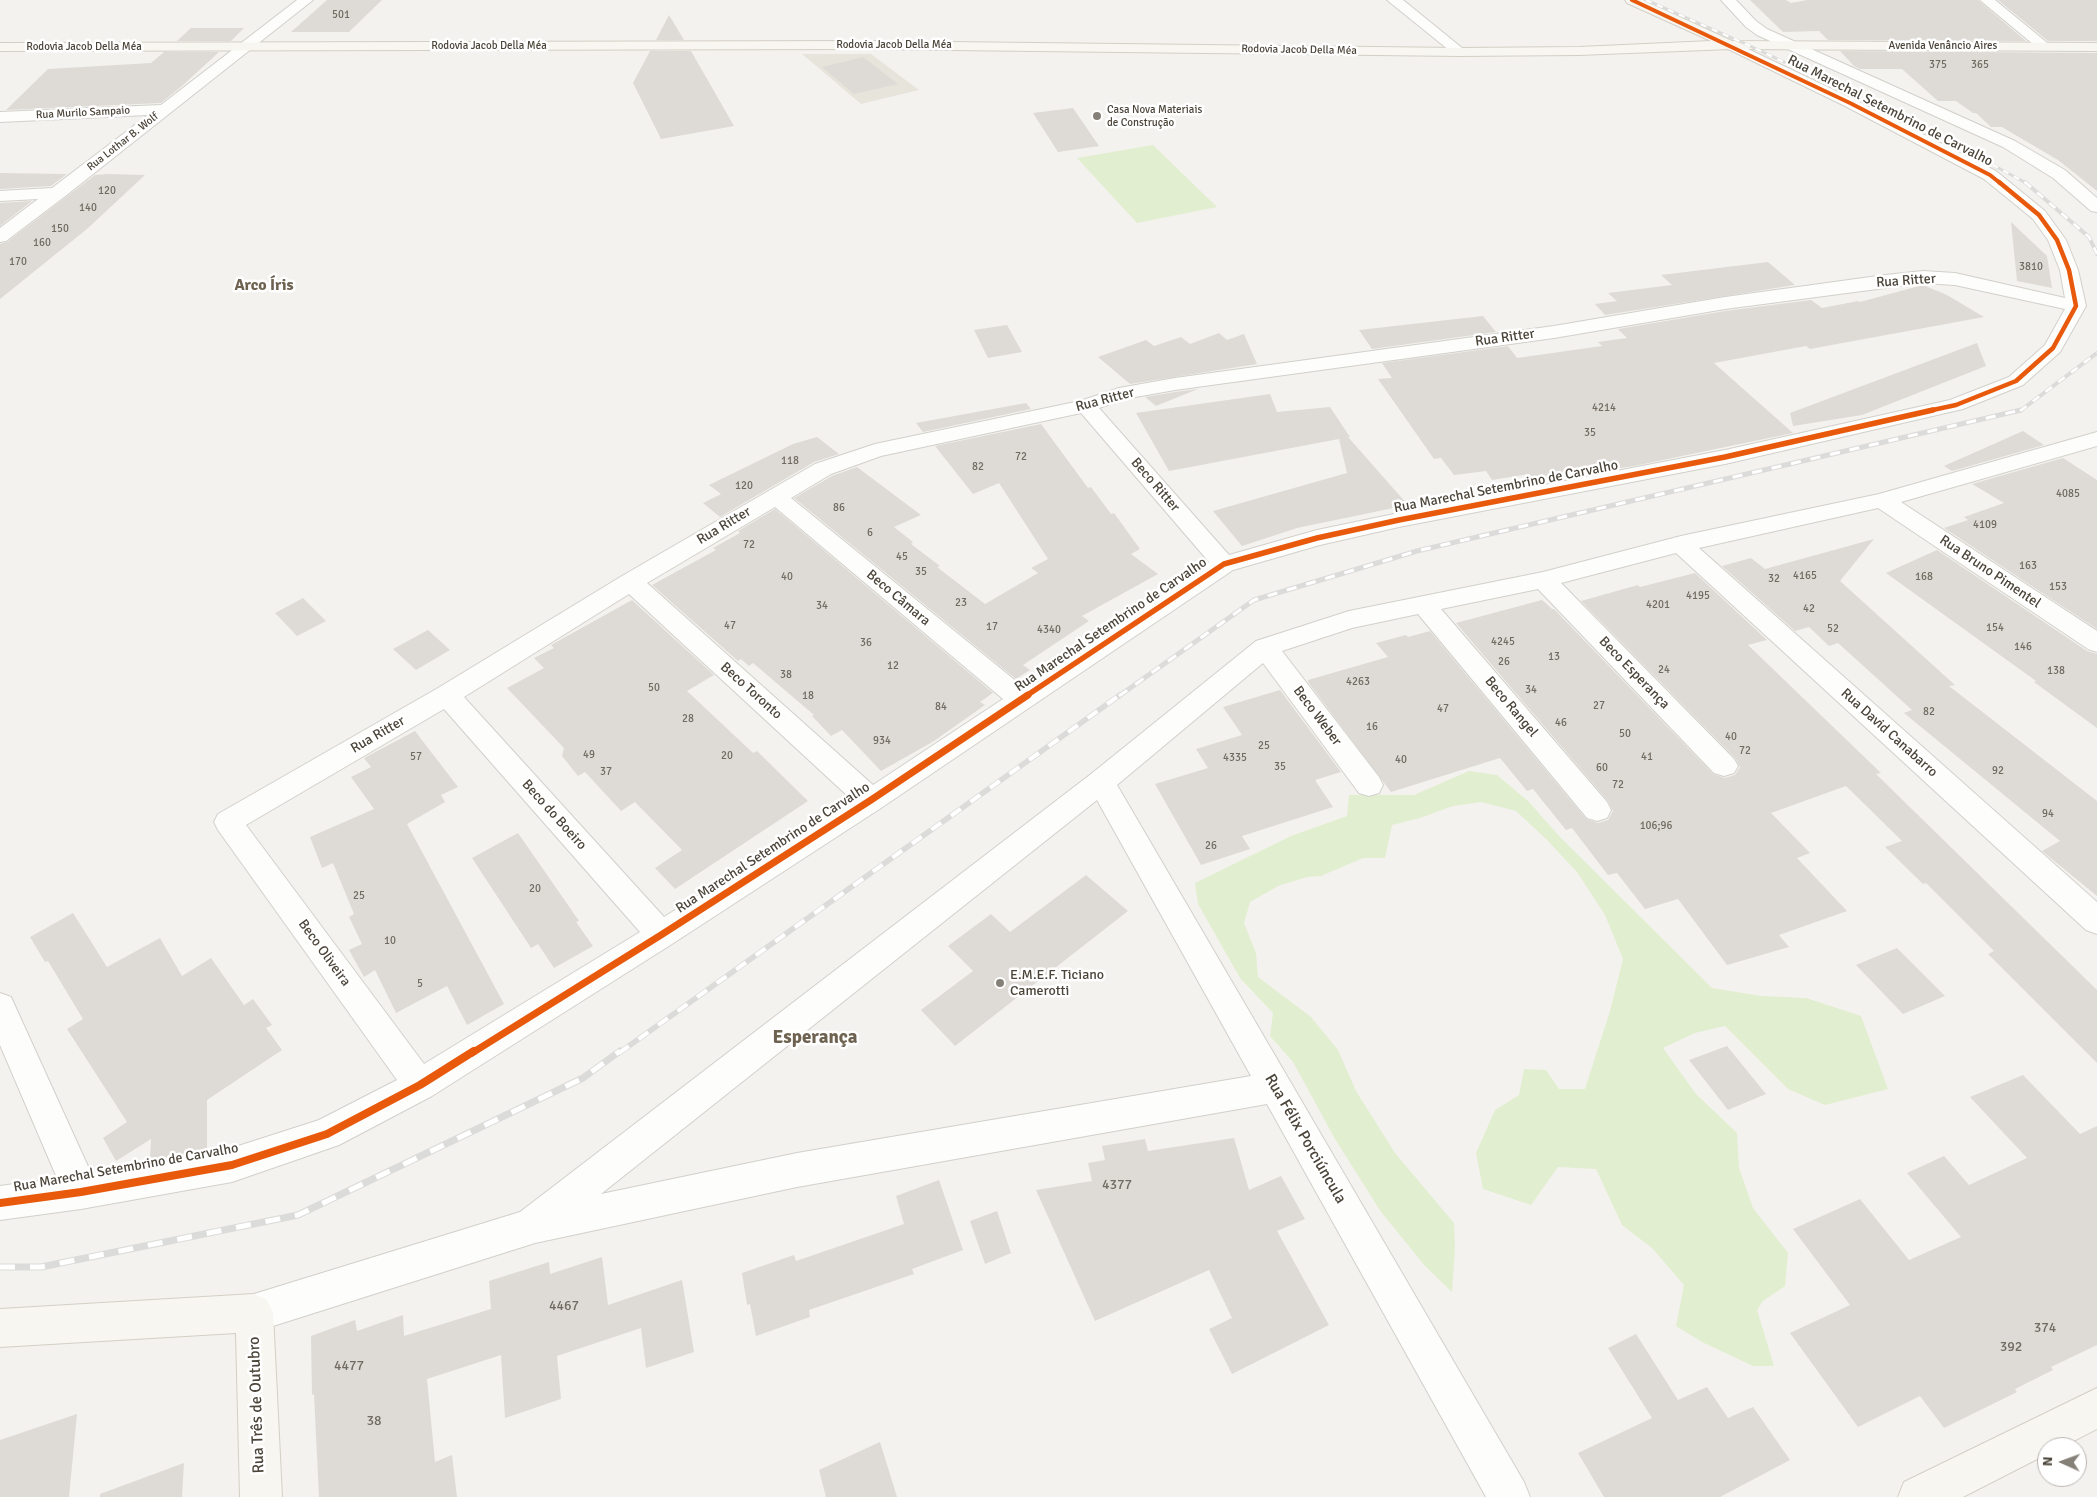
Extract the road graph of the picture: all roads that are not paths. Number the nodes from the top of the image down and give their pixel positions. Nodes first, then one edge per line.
1 (306, 0) edge
2 (1394, 0) edge
3 (1632, 0) edge
4 (1728, 0) edge
5 (1987, 0) edge
6 (1731, 45) junction
7 (1788, 46) junction
8 (2044, 46) junction
9 (0, 47) edge
10 (245, 47) junction
11 (2097, 47) edge
12 (1460, 52) junction
13 (166, 109) junction
14 (0, 117) edge
15 (58, 193) junction
16 (0, 196) edge
17 (2097, 207) edge
18 (0, 237) edge
19 (2076, 306) junction
20 (1086, 406) junction
21 (2097, 439) edge
22 (775, 496) junction
23 (1882, 500) junction
24 (1681, 544) junction
25 (1224, 564) junction
26 (1543, 580) junction
27 (631, 582) junction
28 (1424, 604) junction
29 (2097, 643) edge
30 (1265, 647) junction
31 (447, 695) junction
32 (1022, 700) junction
33 (1724, 766) dead end
34 (1101, 782) junction
35 (1369, 785) dead end
36 (872, 800) junction
37 (1597, 810) dead end
38 (228, 822) joint
39 (2097, 921) edge
40 (661, 935) junction
41 (0, 1007) edge
42 (420, 1085) junction
43 (1275, 1087) junction
44 (81, 1192) junction
45 (0, 1203) edge
46 (530, 1226) junction
47 (254, 1313) junction
48 (0, 1328) edge
49 (2097, 1408) edge
50 (261, 1497) edge
51 (1509, 1497) edge
52 (1919, 1497) edge

1 - 10 street, Rua Lothar B. Wolf
2 - 12 street
3 - 6 street, Rua Marechal Setembrino de Carvalho
4 - 7 street, Rua Marechal Setembrino de Carvalho
5 - 8 street
6 - 7 street, Rodovia Jacob Della Méa
6 - 12 street, Rodovia Jacob Della Méa
6 - 19 street, Rua Marechal Setembrino de Carvalho
7 - 8 street, Avenida Venâncio Aires
7 - 17 street, Rua Marechal Setembrino de Carvalho
8 - 11 street, Avenida Venâncio Aires
9 - 10 street, Rodovia Jacob Della Méa
10 - 12 street, Rodovia Jacob Della Méa
10 - 13 street, Rua Lothar B. Wolf
13 - 14 street, Rua Murilo Sampaio
13 - 15 street, Rua Lothar B. Wolf
15 - 16 street
15 - 18 street, Rua Lothar B. Wolf
19 - 20 street, Rua Ritter
19 - 25 street, Rua Marechal Setembrino de Carvalho
20 - 22 street, Rua Ritter
20 - 25 street, Beco Ritter
21 - 23 street
22 - 27 street, Rua Ritter
22 - 32 street, Beco Câmara
23 - 24 street
23 - 29 street, Rua Bruno Pimentel
24 - 26 street
24 - 39 street, Rua David Canabarro
25 - 32 street, Rua Marechal Setembrino de Carvalho
26 - 28 street
26 - 33 street, Beco Esperança
27 - 31 street, Rua Ritter
27 - 36 street, Beco Toronto
28 - 30 street
28 - 37 street, Beco Rangel
30 - 34 street
30 - 35 street, Beco Weber
31 - 38 street, Rua Ritter
31 - 40 street, Beco do Boeiro
32 - 36 street, Rua Marechal Setembrino de Carvalho
34 - 43 street, Rua Félix Porciúncula
34 - 46 street
36 - 40 street, Rua Marechal Setembrino de Carvalho
38 - 42 street, Beco Oliveira
40 - 42 street, Rua Marechal Setembrino de Carvalho
41 - 44 street
42 - 44 street, Rua Marechal Setembrino de Carvalho
43 - 46 street
43 - 51 street, Rua Félix Porciúncula
44 - 45 street, Rua Marechal Setembrino de Carvalho
46 - 47 street
47 - 48 street
47 - 50 street, Rua Três de Outubro
49 - 52 street

